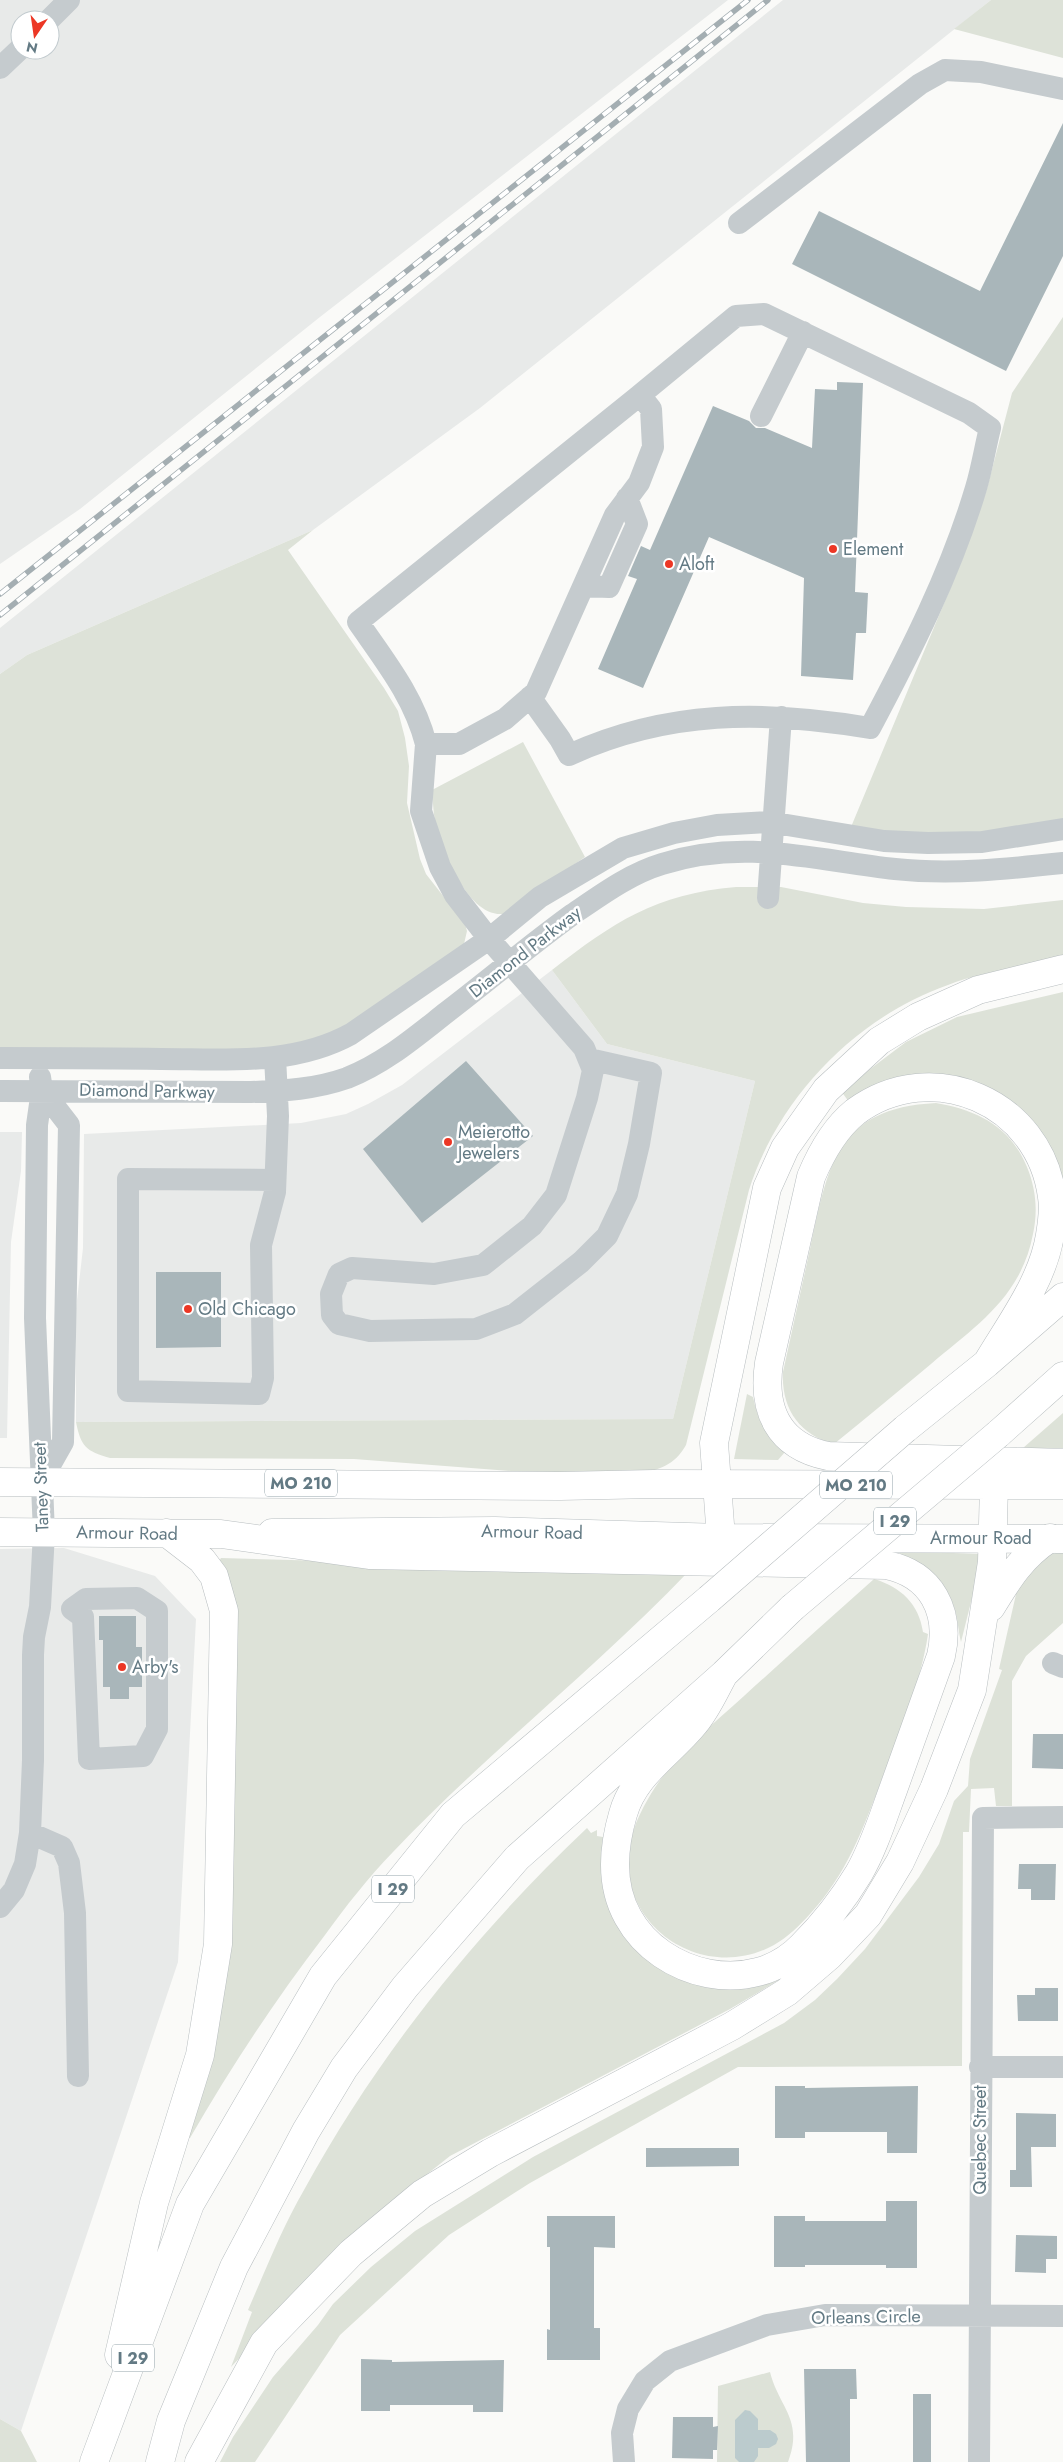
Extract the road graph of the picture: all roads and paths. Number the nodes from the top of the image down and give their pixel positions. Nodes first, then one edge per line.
1 (69, 0) edge
2 (59, 10) edge
3 (10, 58) edge
4 (0, 68) edge
5 (1063, 89) edge
6 (738, 223) dead end
7 (804, 332) junction
8 (640, 395) junction
9 (761, 416) dead end
10 (530, 697) junction
11 (781, 717) junction
12 (426, 744) junction
13 (772, 823) junction
14 (1063, 829) edge
15 (770, 851) junction
16 (1063, 862) edge
17 (768, 898) dead end
18 (489, 939) junction
19 (510, 963) junction
20 (1063, 969) edge
21 (275, 1057) junction
22 (0, 1058) edge
23 (38, 1058) junction
24 (589, 1059) junction
25 (42, 1090) junction
26 (0, 1091) edge
27 (277, 1091) junction
28 (275, 1180) junction
29 (1063, 1296) edge
30 (988, 1363) junction
31 (1063, 1376) edge
32 (1063, 1463) edge
33 (41, 1481) junction
34 (0, 1482) edge
35 (718, 1485) junction
36 (994, 1485) junction
37 (1063, 1485) edge
38 (0, 1532) edge
39 (44, 1532) junction
40 (167, 1534) junction
41 (221, 1534) junction
42 (721, 1538) junction
43 (994, 1538) junction
44 (1057, 1538) edge
45 (72, 1609) joint
46 (985, 1617) junction
47 (724, 1674) junction
48 (1063, 1817) edge
49 (30, 1833) junction
50 (0, 1907) edge
51 (980, 2067) junction
52 (1063, 2067) edge
53 (78, 2076) dead end
54 (1063, 2316) edge
55 (978, 2317) junction
56 (94, 2462) edge
57 (160, 2462) edge
58 (199, 2462) edge
59 (624, 2462) edge
60 (978, 2462) edge

1 - 2 street
3 - 4 street
5 - 6 street
7 - 8 street
7 - 9 street
7 - 11 street
8 - 10 street
8 - 12 street
10 - 11 street
10 - 12 street
11 - 13 street
12 - 18 street
13 - 14 street, Diamond Parkway
13 - 15 street
13 - 18 street, Diamond Parkway
15 - 16 street, Diamond Parkway
15 - 17 street
15 - 19 street, Diamond Parkway
18 - 19 street
18 - 21 street, Diamond Parkway
19 - 24 street
19 - 27 street, Diamond Parkway
20 - 35 main road
21 - 23 street, Diamond Parkway
21 - 27 street
22 - 23 street, Diamond Parkway
23 - 25 street, Taney Street
24 - 24 street
25 - 26 street, Diamond Parkway
25 - 27 street, Diamond Parkway
25 - 33 street, Taney Street
25 - 33 street
27 - 28 street
28 - 28 street
29 - 30 main road, I 29
30 - 32 main road
30 - 56 main road, I 29, bridge
31 - 47 main road, I 29, bridge
33 - 34 main road, MO 210
33 - 35 main road, MO 210
33 - 39 street, Taney Street
35 - 36 main road, MO 210
35 - 42 main road
36 - 37 main road, MO 210
36 - 43 main road
38 - 39 main road, Armour Road
39 - 40 main road, Armour Road
39 - 49 street, Taney Street
40 - 41 main road, Armour Road
40 - 56 main road
41 - 42 main road, Armour Road
41 - 47 main road
42 - 43 main road, Armour Road
43 - 44 main road, Armour Road
43 - 46 main road
44 - 46 main road
45 - 45 street
46 - 58 main road
47 - 57 main road, I 29
48 - 51 street, Quebec Street
49 - 50 street, Taney Street
49 - 53 street
51 - 52 street
51 - 55 street, Quebec Street
54 - 55 street, Orleans Circle
55 - 59 street, Orleans Circle
55 - 60 street, Quebec Street

